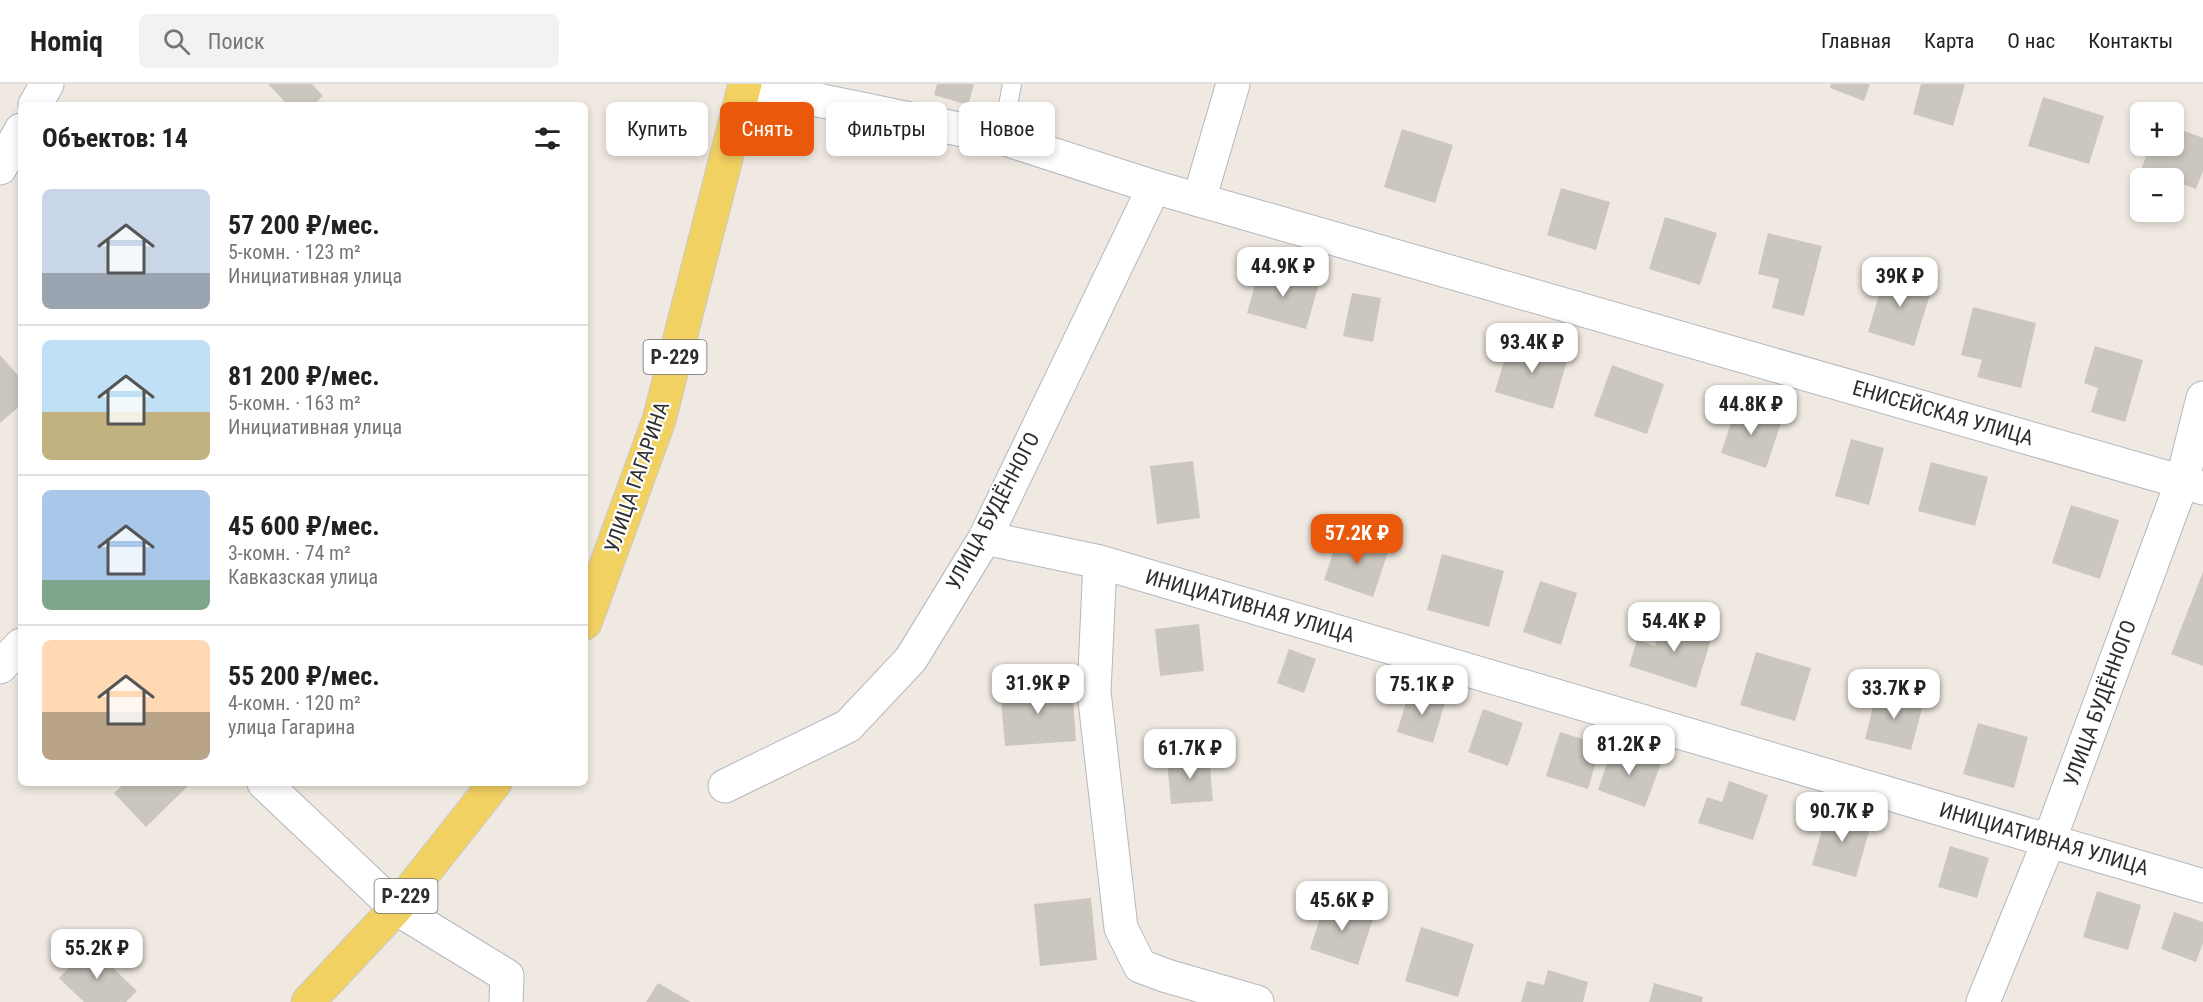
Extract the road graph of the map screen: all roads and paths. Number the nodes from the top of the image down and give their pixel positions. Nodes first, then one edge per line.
1 (47, 84) edge
2 (745, 84) edge
3 (1012, 84) edge
4 (1233, 84) edge
5 (37, 102) edge
6 (1009, 102) edge
7 (959, 129) edge
8 (18, 135) edge
9 (1055, 155) edge
10 (0, 168) edge
11 (1154, 187) junction
12 (1199, 200) junction
13 (2203, 398) edge
14 (2192, 485) edge
15 (985, 537) junction
16 (1100, 562) junction
17 (588, 615) edge
18 (18, 648) edge
19 (0, 668) edge
20 (267, 786) edge
21 (493, 786) edge
22 (725, 786) dead end
23 (2049, 841) junction
24 (2203, 886) edge
25 (396, 908) junction
26 (308, 1002) edge
27 (506, 1002) edge
28 (1257, 1002) edge
29 (1983, 1002) edge

1 - 5 street
2 - 7 street, ЕНИСЕЙСКАЯ УЛИЦА
2 - 17 main road, УЛИЦА ГАГАРИНА / Р-229
3 - 6 lane
4 - 12 street
8 - 10 street
9 - 11 street, ЕНИСЕЙСКАЯ УЛИЦА
11 - 12 street, ЕНИСЕЙСКАЯ УЛИЦА
11 - 15 street, УЛИЦА БУДЁННОГО
12 - 14 street, ЕНИСЕЙСКАЯ УЛИЦА
13 - 14 street, УЛИЦА БУДЁННОГО
14 - 23 street, УЛИЦА БУДЁННОГО
15 - 16 street, ИНИЦИАТИВНАЯ УЛИЦА
15 - 22 street, УЛИЦА БУДЁННОГО
16 - 23 street, ИНИЦИАТИВНАЯ УЛИЦА
16 - 28 street
18 - 19 street
20 - 25 street
21 - 25 main road, Р-229
23 - 24 street, ИНИЦИАТИВНАЯ УЛИЦА
23 - 29 street, УЛИЦА БУДЁННОГО
25 - 26 main road, Р-229
25 - 27 street

